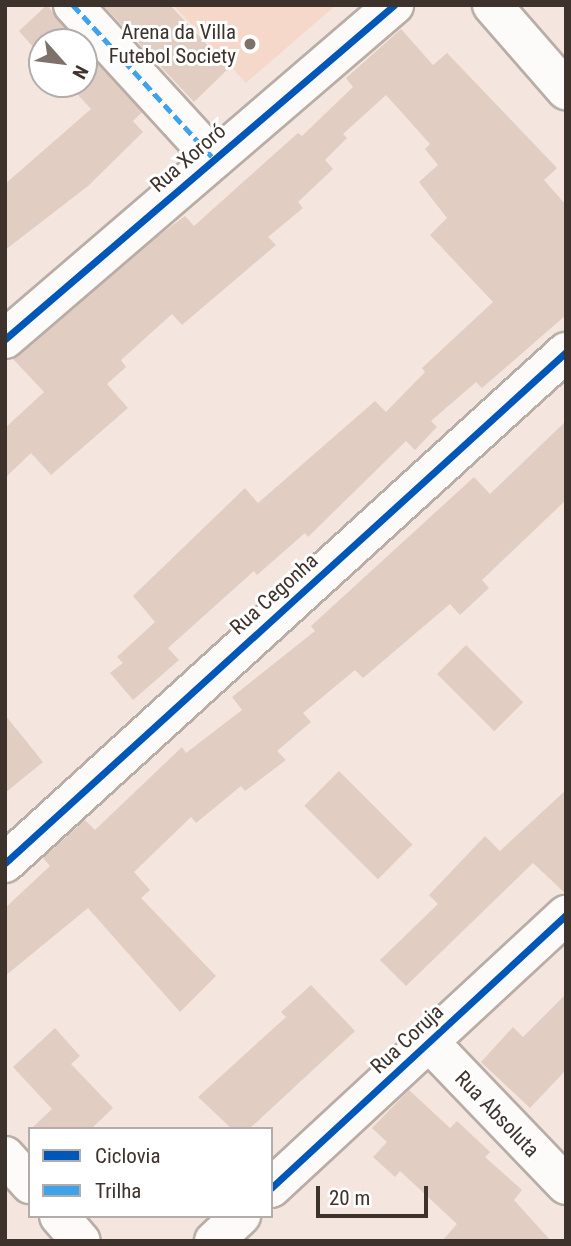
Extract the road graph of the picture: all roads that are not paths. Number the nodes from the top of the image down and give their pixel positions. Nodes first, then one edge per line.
1 (73, 5) edge
2 (394, 5) edge
3 (492, 5) edge
4 (566, 90) edge
5 (214, 159) junction
6 (5, 339) edge
7 (566, 352) edge
8 (5, 863) edge
9 (566, 915) edge
10 (429, 1042) junction
11 (5, 1156) edge
12 (28, 1182) edge
13 (566, 1185) edge
14 (273, 1186) edge
15 (61, 1218) edge
16 (239, 1218) edge
17 (81, 1241) edge
18 (214, 1241) edge

1 - 5 street
2 - 5 street, Rua Xororó
3 - 4 street
5 - 6 street, Rua Xororó
7 - 8 street, Rua Cegonha
9 - 10 street, Rua Coruja
10 - 13 street, Rua Absoluta
10 - 14 street, Rua Coruja
11 - 12 street
15 - 17 street
16 - 18 street

